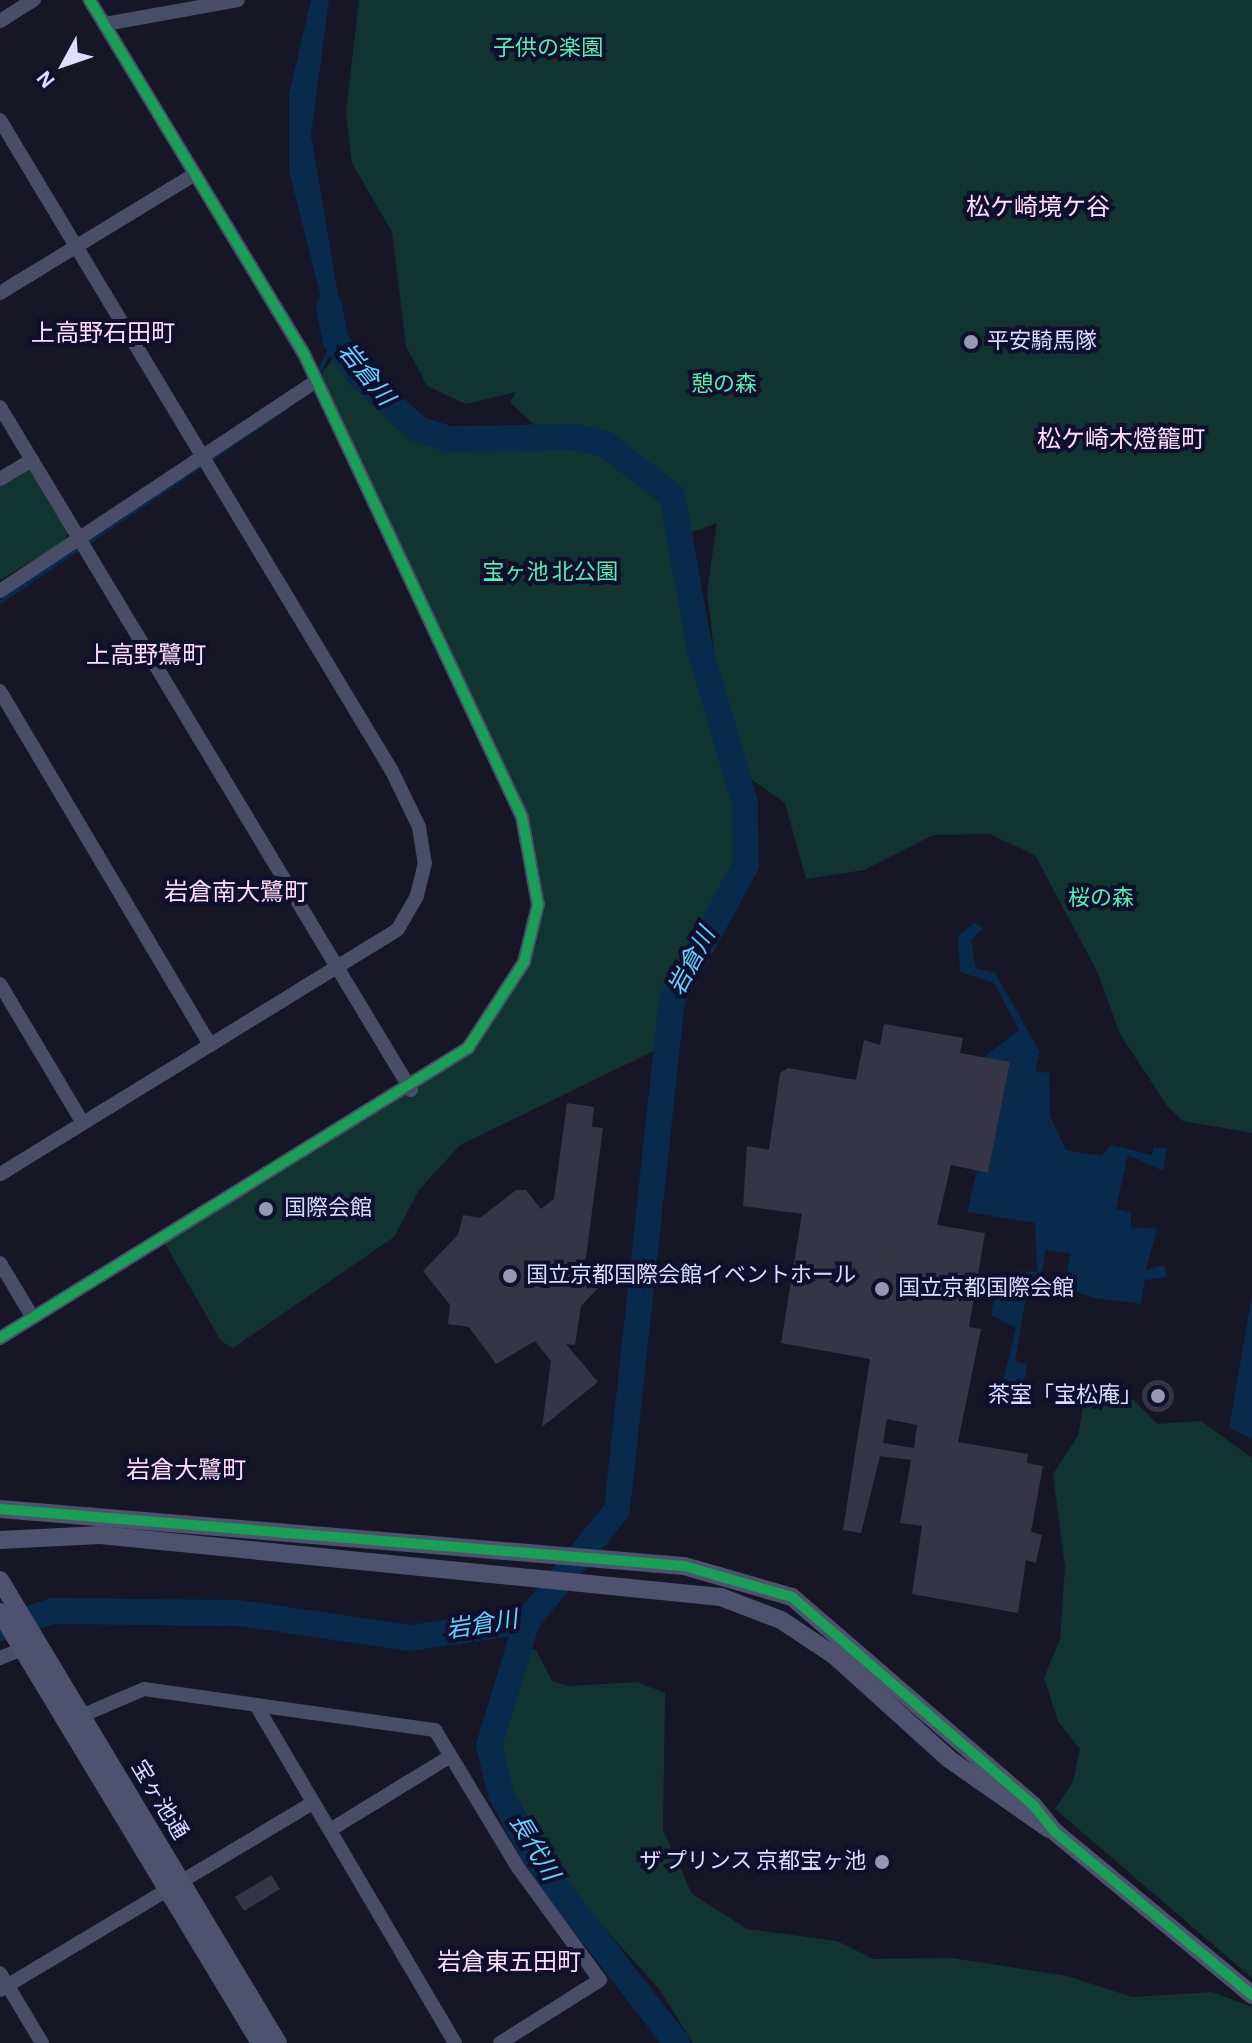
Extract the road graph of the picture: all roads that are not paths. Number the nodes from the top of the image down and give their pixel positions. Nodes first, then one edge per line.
1 (34, 0) edge
2 (90, 0) edge
3 (238, 0) edge
4 (0, 21) edge
5 (105, 24) junction
6 (0, 120) edge
7 (195, 174) junction
8 (77, 246) junction
9 (0, 293) edge
10 (316, 381) junction
11 (0, 407) edge
12 (201, 457) junction
13 (32, 460) junction
14 (0, 479) edge
15 (79, 538) junction
16 (0, 591) edge
17 (0, 691) edge
18 (337, 967) junction
19 (0, 984) edge
20 (210, 1045) junction
21 (411, 1090) junction
22 (83, 1123) junction
23 (0, 1174) edge
24 (0, 1263) edge
25 (33, 1318) junction
26 (0, 1338) edge
27 (0, 1509) edge
28 (0, 1540) edge
29 (0, 1580) edge
30 (8, 1608) edge
31 (25, 1643) junction
32 (0, 1658) edge
33 (256, 1705) junction
34 (73, 1719) junction
35 (449, 1757) junction
36 (313, 1803) junction
37 (330, 1830) junction
38 (1055, 1832) junction
39 (174, 1887) junction
40 (2, 1983) edge
41 (1252, 1995) edge
42 (42, 2043) edge
43 (260, 2043) edge
44 (278, 2043) edge
45 (455, 2043) edge
46 (500, 2043) edge

1 - 4 street
2 - 5 street
3 - 5 street
5 - 7 street
6 - 8 street
7 - 8 street
7 - 10 street
8 - 9 street
8 - 12 street
10 - 12 street
10 - 21 street
11 - 13 street
12 - 15 street
12 - 18 street
13 - 14 street
13 - 15 street
15 - 16 street
15 - 18 street
17 - 20 street
18 - 20 street
18 - 21 street
19 - 22 street
20 - 22 street
21 - 25 street
22 - 23 street
24 - 25 street
25 - 26 street
27 - 38 street
28 - 38 street
29 - 30 street, 宝ヶ池通
30 - 31 street, 宝ヶ池通
31 - 32 street
31 - 34 street, 宝ヶ池通
33 - 34 street
33 - 35 street
33 - 36 street
34 - 39 street, 宝ヶ池通
35 - 37 street
35 - 46 street
36 - 37 street
36 - 39 street
37 - 45 street
38 - 41 street
39 - 40 street
39 - 43 street, 宝ヶ池通
39 - 44 street, 宝ヶ池通
40 - 42 street

